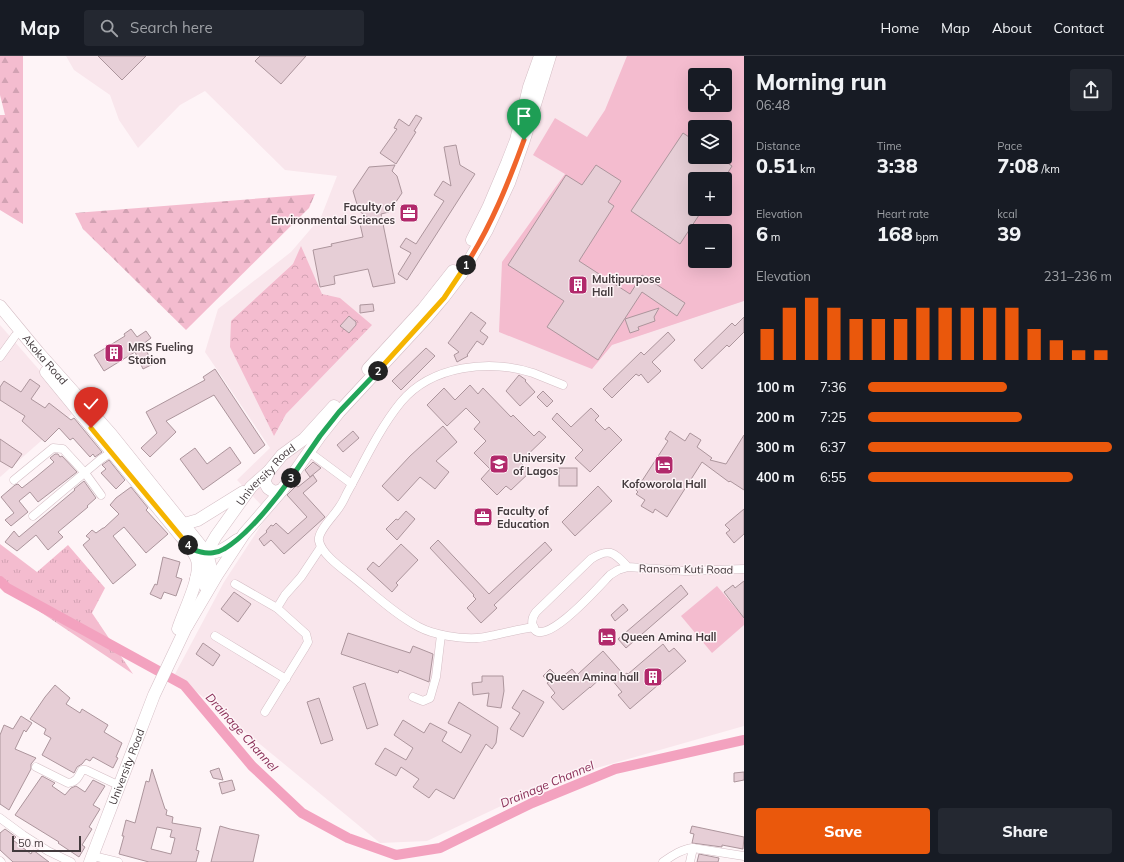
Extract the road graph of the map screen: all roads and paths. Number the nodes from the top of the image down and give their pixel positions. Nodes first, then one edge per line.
1 (540, 56) edge
2 (550, 56) edge
3 (0, 306) edge
4 (0, 319) edge
5 (15, 336) junction
6 (0, 357) edge
7 (563, 385) dead end
8 (112, 452) junction
9 (309, 452) junction
10 (269, 471) junction
11 (85, 473) junction
12 (14, 480) dead end
13 (352, 484) junction
14 (251, 487) junction
15 (282, 490) junction
16 (101, 495) dead end
17 (33, 516) dead end
18 (184, 524) junction
19 (244, 534) junction
20 (189, 547) junction
21 (321, 547) junction
22 (206, 554) junction
23 (628, 567) junction
24 (744, 570) edge
25 (196, 579) junction
26 (235, 584) dead end
27 (277, 608) junction
28 (187, 626) junction
29 (534, 627) junction
30 (441, 634) junction
31 (215, 636) dead end
32 (164, 672) junction
33 (286, 679) junction
34 (413, 697) dead end
35 (265, 712) dead end
36 (36, 767) dead end
37 (120, 786) junction
38 (0, 818) edge
39 (693, 848) junction
40 (744, 856) edge
41 (91, 859) edge
42 (71, 862) edge
43 (118, 862) edge
44 (663, 862) edge
45 (690, 862) edge

1 - 10 main road, University Road
2 - 9 main road, University Road
3 - 18 main road, Akoka Road
4 - 5 main road
5 - 6 street
5 - 8 main road
7 - 13 street
8 - 11 street
8 - 20 main road
9 - 13 street
9 - 15 main road, University Road
10 - 14 main road, University Road
10 - 15 main road
11 - 12 street
11 - 16 street
11 - 17 street
13 - 21 street
14 - 18 main road
14 - 22 main road, University Road
15 - 19 main road, University Road
18 - 22 main road, Akoka Road
19 - 22 main road
19 - 28 main road, University Road
20 - 22 main road
20 - 25 main road
21 - 27 street
21 - 30 street
22 - 25 main road, University Road
22 - 28 main road, Akoka Road
23 - 24 street, Ransom Kuti Road
23 - 29 street
23 - 29 street
25 - 32 main road, University Road
26 - 27 street
27 - 33 street
28 - 32 main road, Akoka Road
29 - 30 street
30 - 34 street
31 - 33 street
32 - 37 main road, University Road
33 - 35 street
36 - 37 street
37 - 41 main road, University Road
38 - 42 street
39 - 40 street
39 - 44 street
39 - 45 street
41 - 43 street

